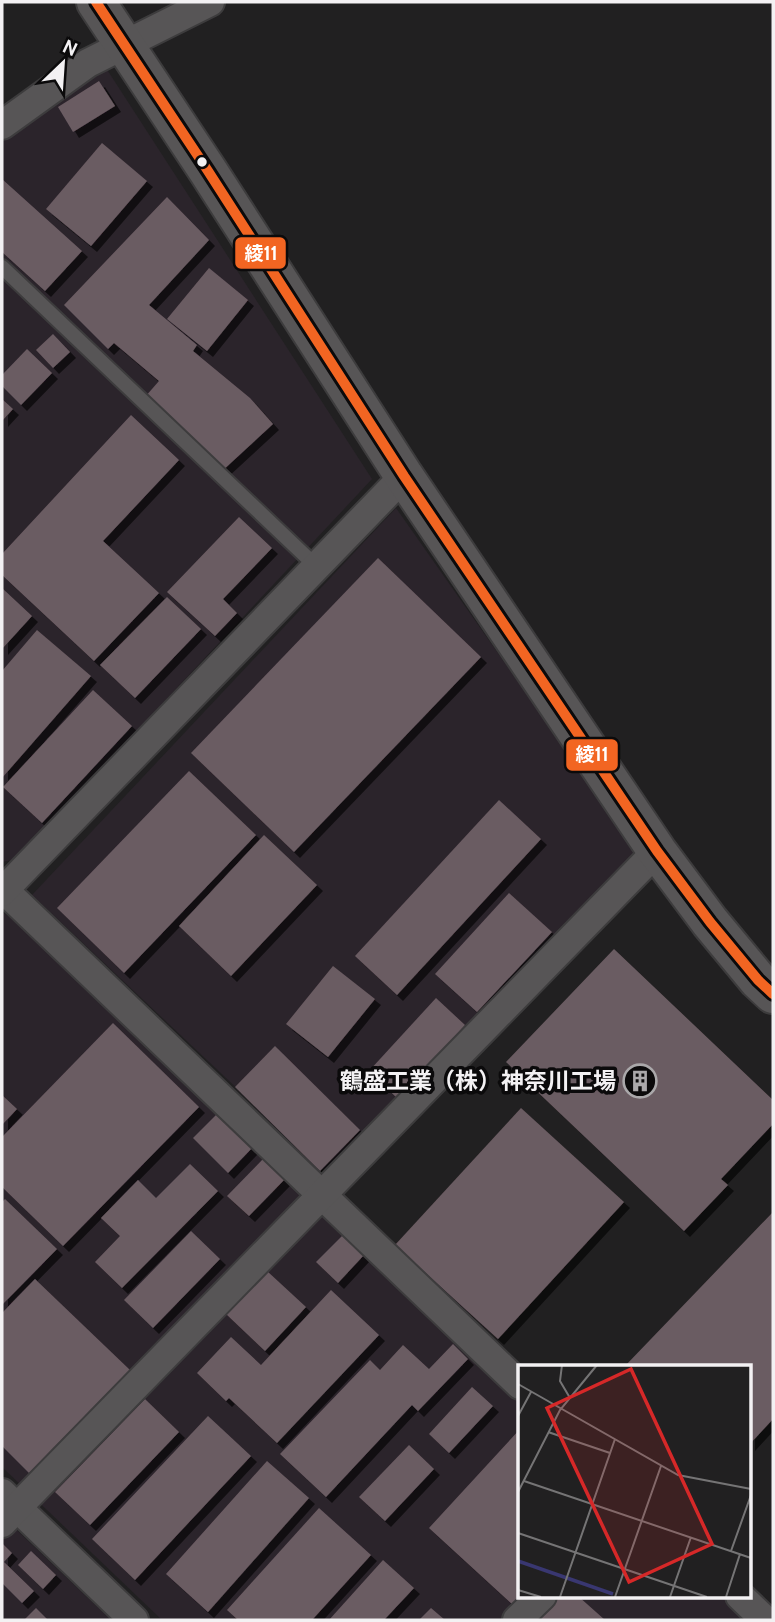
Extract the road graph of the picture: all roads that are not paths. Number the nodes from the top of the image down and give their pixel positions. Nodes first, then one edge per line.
1 (96, 2) edge
2 (207, 2) edge
3 (124, 43) junction
4 (2, 125) edge
5 (2, 267) edge
6 (404, 476) junction
7 (317, 567) junction
8 (657, 850) junction
9 (2, 890) edge
10 (773, 994) edge
11 (323, 1195) junction
12 (518, 1383) edge
13 (7, 1508) edge
14 (540, 1598) edge
15 (742, 1598) edge
16 (134, 1620) edge
17 (517, 1620) edge
18 (765, 1620) edge

1 - 3 street
2 - 3 street
3 - 4 street
3 - 6 street
5 - 7 lane
6 - 7 street
6 - 8 street
7 - 9 street
8 - 10 street
8 - 11 street
9 - 11 street
11 - 12 street
11 - 13 street
13 - 16 street
14 - 17 street
15 - 18 street

